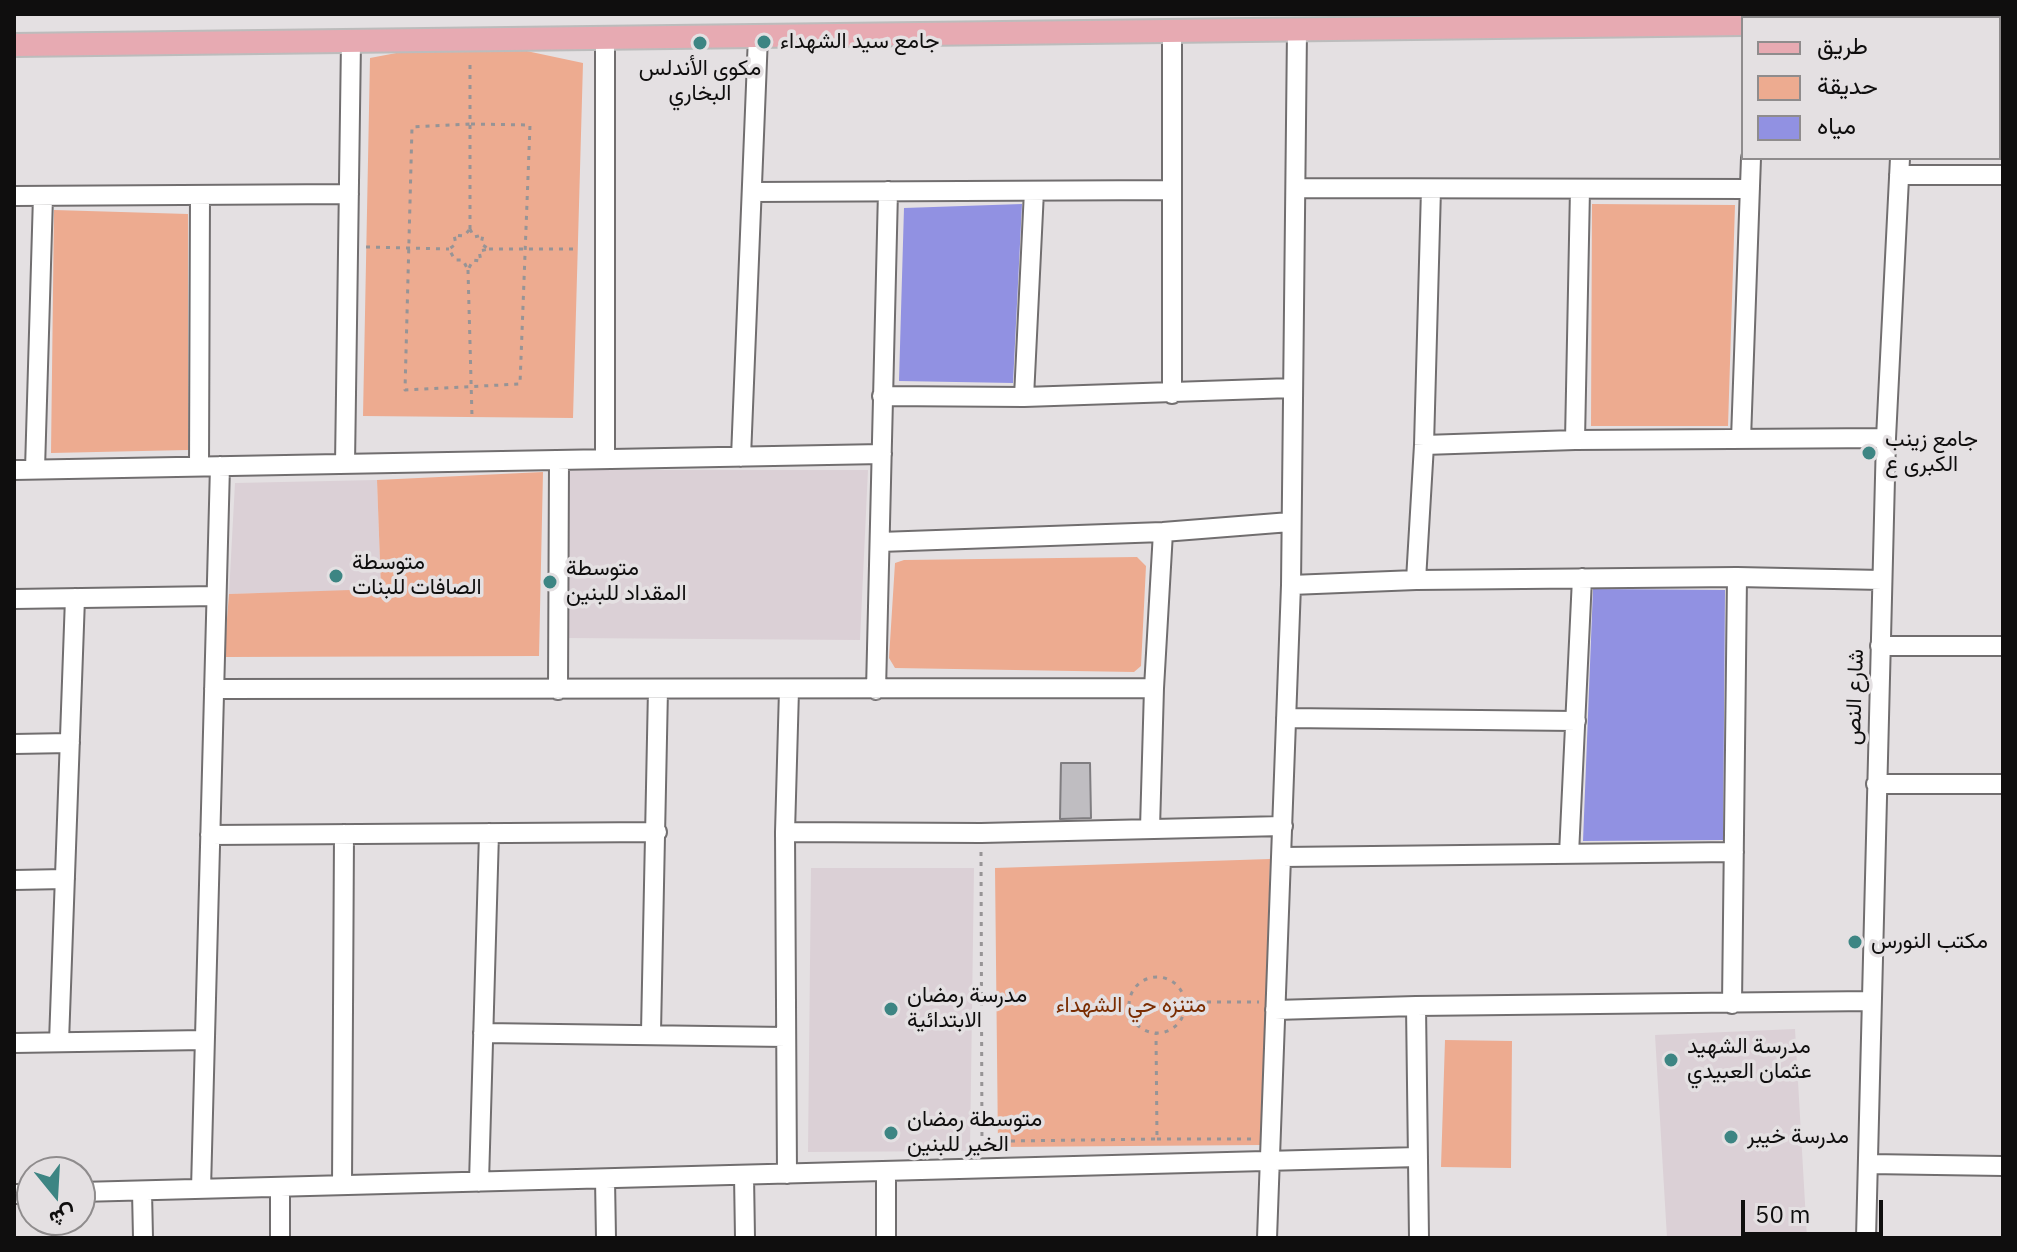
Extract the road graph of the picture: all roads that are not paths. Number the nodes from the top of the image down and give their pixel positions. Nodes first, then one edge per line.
1 (605, 14) edge
2 (1741, 24) edge
3 (1297, 30) junction
4 (1172, 31) junction
5 (758, 36) junction
6 (605, 37) junction
7 (351, 41) junction
8 (14, 45) edge
9 (1751, 160) edge
10 (1900, 167) edge
11 (2003, 175) edge
12 (1298, 188) junction
13 (1431, 189) junction
14 (1580, 189) junction
15 (1750, 189) junction
16 (1172, 190) junction
17 (888, 191) junction
18 (1034, 191) junction
19 (752, 192) junction
20 (349, 194) junction
21 (200, 195) junction
22 (14, 196) edge
23 (43, 196) junction
24 (1292, 388) junction
25 (1172, 394) junction
26 (882, 396) junction
27 (1024, 397) junction
28 (1886, 438) junction
29 (1741, 439) junction
30 (1575, 440) junction
31 (1424, 445) junction
32 (882, 454) junction
33 (741, 457) junction
34 (605, 459) junction
35 (559, 460) junction
36 (345, 464) junction
37 (199, 466) junction
38 (220, 466) junction
39 (35, 469) junction
40 (14, 470) edge
41 (1290, 522) junction
42 (1163, 532) junction
43 (880, 542) junction
44 (1737, 577) junction
45 (1582, 578) junction
46 (1416, 580) junction
47 (1882, 580) junction
48 (1291, 585) junction
49 (216, 596) junction
50 (75, 598) junction
51 (14, 599) edge
52 (1880, 646) junction
53 (2003, 646) edge
54 (1154, 688) junction
55 (214, 689) junction
56 (658, 689) junction
57 (558, 690) junction
58 (789, 690) junction
59 (876, 690) junction
60 (1286, 718) junction
61 (1576, 721) junction
62 (70, 743) junction
63 (14, 744) edge
64 (1876, 784) junction
65 (2003, 784) edge
66 (1283, 826) junction
67 (1150, 828) junction
68 (657, 832) junction
69 (785, 832) junction
70 (489, 833) junction
71 (344, 834) junction
72 (210, 835) junction
73 (1734, 852) junction
74 (1569, 854) junction
75 (1282, 857) junction
76 (65, 879) junction
77 (14, 880) edge
78 (1871, 1001) junction
79 (1732, 1004) junction
80 (1275, 1006) junction
81 (1416, 1006) junction
82 (651, 1032) junction
83 (483, 1033) junction
84 (786, 1037) junction
85 (204, 1040) junction
86 (59, 1042) junction
87 (14, 1043) edge
88 (1418, 1157) junction
89 (1268, 1161) junction
90 (1869, 1164) junction
91 (2003, 1166) edge
92 (886, 1171) junction
93 (787, 1174) junction
94 (744, 1175) junction
95 (605, 1179) junction
96 (479, 1182) junction
97 (342, 1185) junction
98 (280, 1187) junction
99 (201, 1189) junction
100 (142, 1191) junction
101 (96, 1192) edge
102 (143, 1238) edge
103 (280, 1238) edge
104 (606, 1238) edge
105 (745, 1238) edge
106 (886, 1238) edge
107 (1267, 1238) edge
108 (1419, 1238) edge
109 (1866, 1238) edge

1 - 6 main road
2 - 3 main road
3 - 4 main road
3 - 12 street
4 - 5 main road
4 - 16 street
5 - 6 main road
5 - 19 street
6 - 7 main road
6 - 34 street
7 - 8 main road
7 - 20 street
9 - 15 street
10 - 11 street
10 - 28 street, شارع النص
12 - 13 street
12 - 24 street
13 - 14 street
13 - 31 street
14 - 15 street
14 - 30 street
15 - 29 street
16 - 18 street
16 - 25 street
17 - 18 street
17 - 19 street
17 - 26 street
18 - 27 street
19 - 33 street
20 - 21 street
20 - 36 street
21 - 23 street
21 - 37 street
22 - 23 street
23 - 39 street
24 - 25 street
24 - 41 street
25 - 27 street
26 - 27 street
26 - 32 street
28 - 29 street
28 - 47 street, شارع النص
29 - 30 street
30 - 31 street
31 - 46 street
32 - 33 street
32 - 43 street
33 - 34 street
34 - 35 street
35 - 36 street
35 - 57 street
36 - 38 street
37 - 38 street
37 - 39 street
38 - 49 street
39 - 40 street
41 - 42 street
41 - 48 street
42 - 43 street
42 - 54 street
43 - 59 street
44 - 45 street
44 - 47 street
44 - 73 street
45 - 46 street
45 - 61 street
46 - 48 street
47 - 52 street, شارع النص
48 - 60 street
49 - 50 street
49 - 55 street
50 - 51 street
50 - 62 street
52 - 53 street
52 - 64 street, شارع النص
54 - 59 street
54 - 67 street
55 - 57 street
55 - 72 street
56 - 57 street
56 - 58 street
56 - 68 street
58 - 59 street
58 - 69 street
60 - 61 street
60 - 66 street
61 - 74 street
62 - 63 street
62 - 76 street
64 - 65 street
64 - 78 street, شارع النص
66 - 67 street
66 - 75 street
67 - 69 street
68 - 70 street
68 - 82 street
69 - 84 street
70 - 71 street
70 - 83 street
71 - 72 street
71 - 97 street
72 - 85 street
73 - 74 street
73 - 79 street
74 - 75 street
75 - 80 street
76 - 77 street
76 - 86 street
78 - 79 street
78 - 90 street, شارع النص
79 - 81 street
80 - 81 street
80 - 89 street
81 - 88 street
82 - 83 street
82 - 84 street
83 - 96 street
84 - 93 street
85 - 86 street
85 - 99 street
86 - 87 street
88 - 89 street
88 - 108 street
89 - 92 street
89 - 107 street
90 - 91 street
90 - 109 street, شارع النص
92 - 93 street
92 - 106 street
93 - 94 street
94 - 95 street
94 - 105 street
95 - 96 street
95 - 104 street
96 - 97 street
97 - 98 street
98 - 99 street
98 - 103 street
99 - 100 street
100 - 101 street
100 - 102 street

